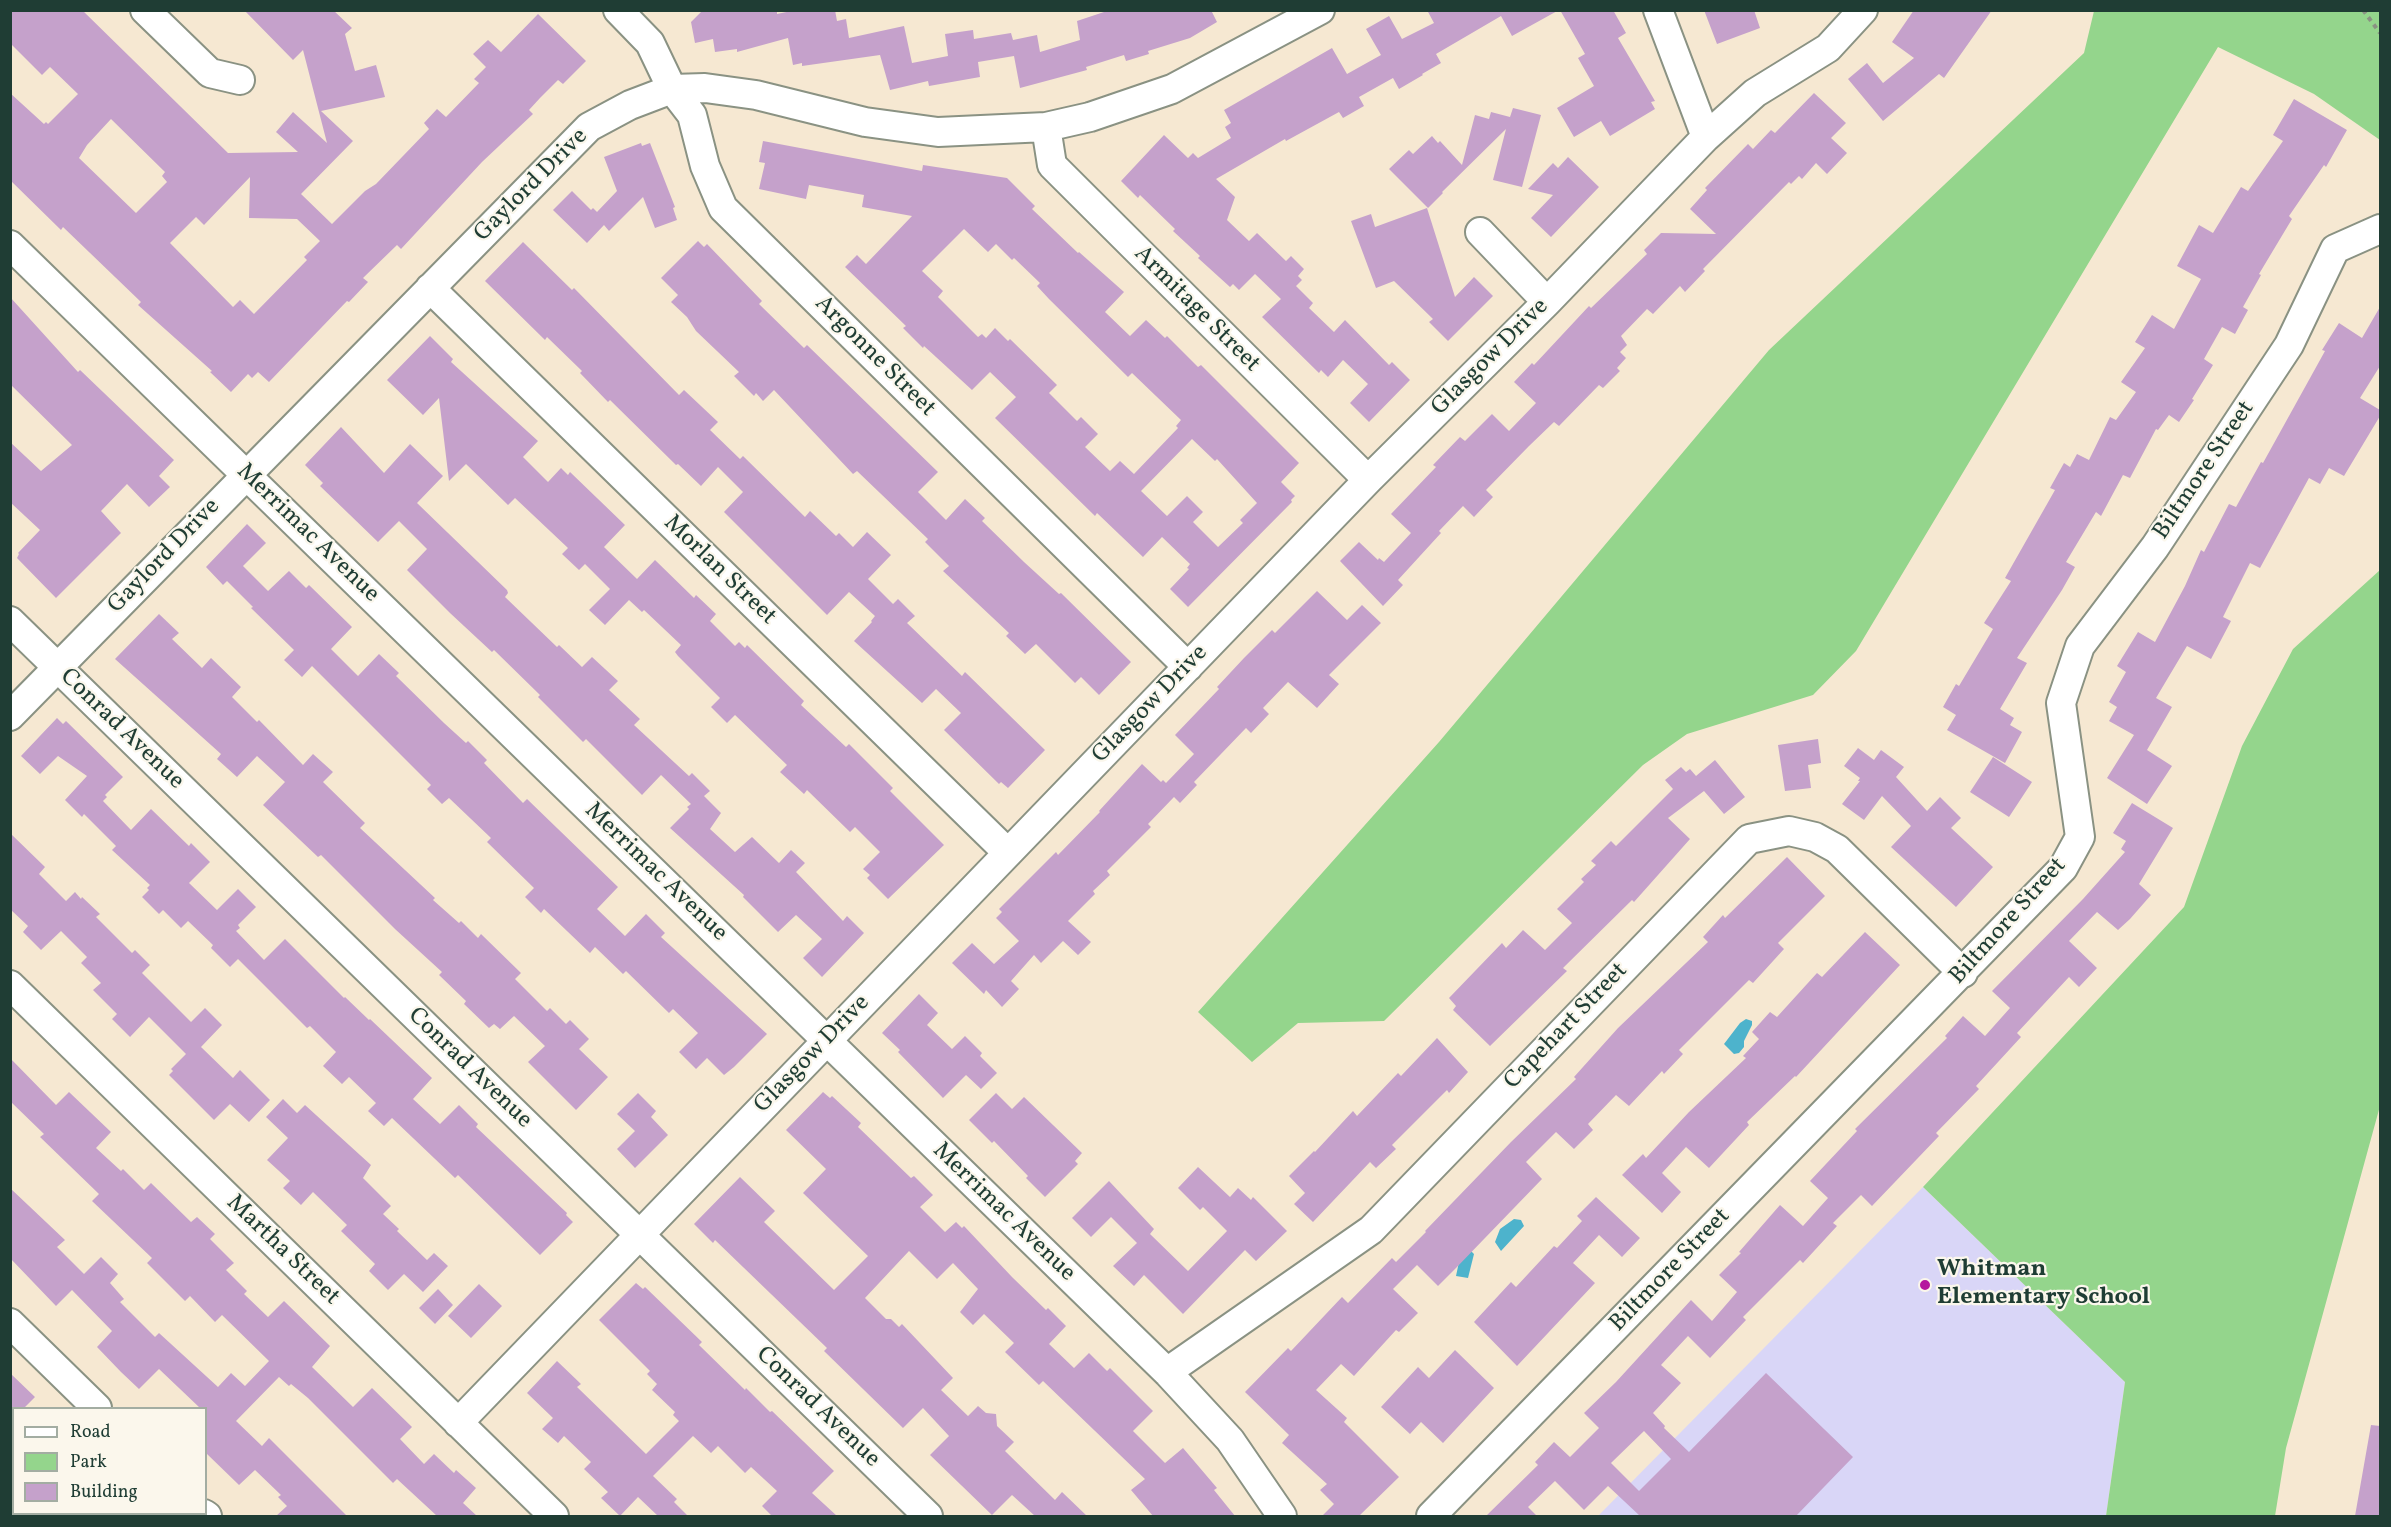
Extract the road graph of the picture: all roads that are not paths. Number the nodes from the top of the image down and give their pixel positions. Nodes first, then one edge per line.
1 (145, 10) edge
2 (618, 10) edge
3 (1320, 10) edge
4 (1658, 10) edge
5 (1863, 10) edge
6 (240, 80) dead end
7 (672, 89) junction
8 (1046, 127) junction
9 (1706, 137) junction
10 (2380, 229) edge
11 (1480, 232) dead end
12 (10, 245) edge
13 (430, 288) junction
14 (1547, 302) junction
15 (246, 475) junction
16 (1368, 480) junction
17 (10, 621) edge
18 (57, 667) junction
19 (1188, 667) junction
20 (10, 716) edge
21 (1008, 853) junction
22 (1963, 973) junction
23 (10, 985) edge
24 (826, 1041) junction
25 (639, 1235) junction
26 (10, 1323) edge
27 (1167, 1372) junction
28 (97, 1407) edge
29 (458, 1423) junction
30 (554, 1516) edge
31 (928, 1516) edge
32 (1282, 1516) edge
33 (1431, 1516) edge

1 - 6 street
2 - 7 street, Argonne Street
3 - 8 street, Gaylord Drive
4 - 9 street
5 - 9 street, Glasgow Drive
7 - 8 street, Gaylord Drive
7 - 13 street, Gaylord Drive
7 - 19 street, Argonne Street
8 - 16 street, Armitage Street
9 - 14 street, Glasgow Drive
10 - 22 street, Biltmore Street
11 - 14 street
12 - 15 street, Merrimac Avenue
13 - 15 street, Gaylord Drive
13 - 21 street, Morlan Street
14 - 16 street, Glasgow Drive
15 - 18 street, Gaylord Drive
15 - 24 street, Merrimac Avenue
16 - 19 street, Glasgow Drive
17 - 18 street, Conrad Avenue
18 - 20 street, Gaylord Drive
18 - 25 street, Conrad Avenue
19 - 21 street, Glasgow Drive
21 - 24 street, Glasgow Drive
22 - 27 street, Capehart Street
22 - 33 street, Biltmore Street
23 - 29 street, Martha Street
24 - 25 street, Glasgow Drive
24 - 27 street, Merrimac Avenue
25 - 29 street, Glasgow Drive
25 - 31 street, Conrad Avenue
26 - 28 street
27 - 32 street, Merrimac Avenue
29 - 30 street, Martha Street

